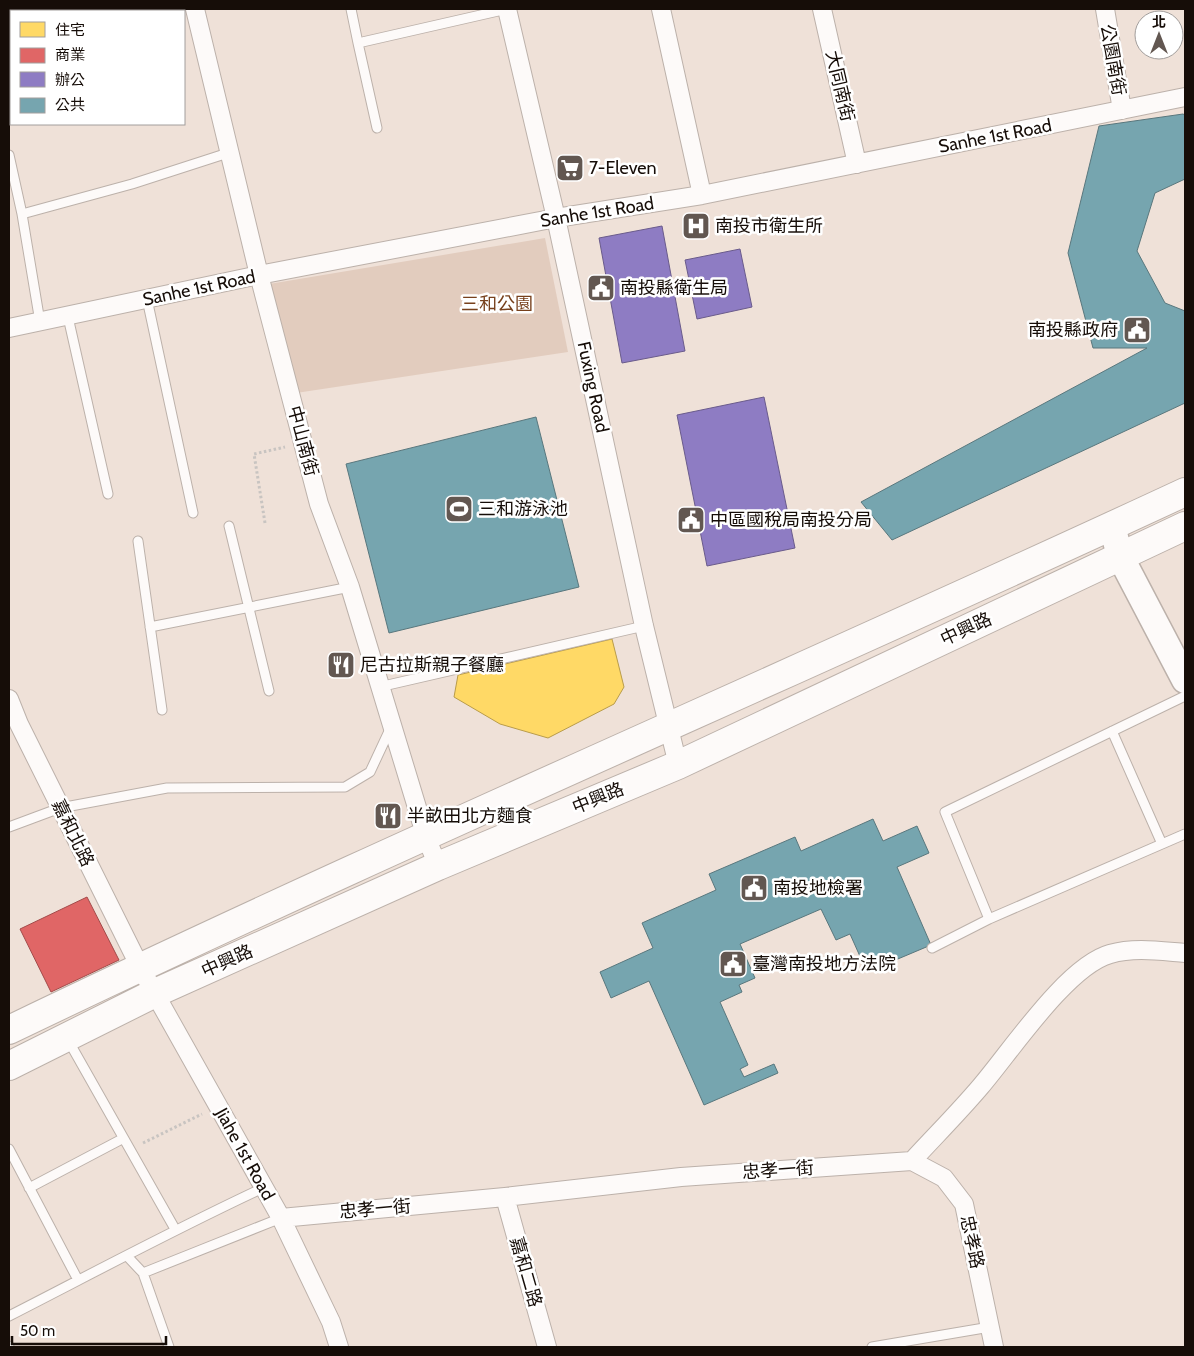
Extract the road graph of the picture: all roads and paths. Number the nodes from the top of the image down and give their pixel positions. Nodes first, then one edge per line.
1 (195, 9) edge
2 (351, 9) edge
3 (507, 9) edge
4 (660, 9) edge
5 (822, 9) edge
6 (1105, 9) edge
7 (358, 43) junction
8 (1185, 97) edge
9 (1122, 110) junction
10 (377, 128) dead end
11 (231, 152) junction
12 (9, 155) edge
13 (857, 164) junction
14 (702, 195) junction
15 (22, 214) junction
16 (556, 218) junction
17 (259, 275) junction
18 (148, 299) junction
19 (68, 317) junction
20 (40, 322) junction
21 (9, 328) edge
22 (303, 442) junction
23 (1185, 492) edge
24 (108, 494) dead end
25 (194, 513) dead end
26 (265, 523) dead end
27 (229, 526) dead end
28 (1112, 526) junction
29 (1185, 526) edge
30 (138, 541) dead end
31 (1120, 556) junction
32 (350, 587) junction
33 (250, 608) junction
34 (644, 626) junction
35 (150, 627) junction
36 (1185, 680) edge
37 (379, 687) junction
38 (269, 691) dead end
39 (1185, 696) edge
40 (9, 698) edge
41 (162, 710) dead end
42 (393, 725) junction
43 (668, 728) junction
44 (1112, 731) junction
45 (678, 765) junction
46 (60, 808) junction
47 (9, 827) edge
48 (1185, 834) edge
49 (426, 837) junction
50 (1162, 844) junction
51 (438, 866) junction
52 (989, 919) junction
53 (932, 948) dead end
54 (1185, 952) edge
55 (140, 967) junction
56 (155, 993) junction
57 (9, 1030) edge
58 (66, 1036) junction
59 (9, 1066) edge
60 (218, 1106) junction
61 (122, 1138) junction
62 (9, 1149) edge
63 (129, 1150) junction
64 (912, 1161) junction
65 (29, 1188) junction
66 (263, 1188) junction
67 (505, 1197) junction
68 (281, 1218) junction
69 (175, 1229) junction
70 (127, 1256) junction
71 (143, 1273) junction
72 (78, 1280) junction
73 (9, 1316) edge
74 (990, 1327) junction
75 (169, 1347) edge
76 (339, 1347) edge
77 (547, 1347) edge
78 (872, 1347) edge
79 (994, 1347) edge

1 - 11 street, 中山南街
2 - 7 lane
3 - 7 lane
3 - 16 street, Fuxing Road
4 - 14 street
5 - 13 street, 大同南街
6 - 9 street, 公園南街
7 - 10 lane
8 - 9 street, Sanhe 1st Road
9 - 13 street, Sanhe 1st Road
11 - 15 lane
11 - 17 street, 中山南街
12 - 15 lane
13 - 14 street, Sanhe 1st Road
14 - 16 street, Sanhe 1st Road
15 - 20 lane
16 - 17 street, Sanhe 1st Road
16 - 34 street, Fuxing Road
17 - 18 street, Sanhe 1st Road
17 - 22 street, 中山南街
18 - 19 street, Sanhe 1st Road
18 - 25 lane
19 - 20 street, Sanhe 1st Road
19 - 24 lane
20 - 21 street, Sanhe 1st Road
22 - 26 path
22 - 32 street, 中山南街
23 - 28 main road, 中興路
27 - 33 lane
28 - 31 street
28 - 43 main road, 中興路
29 - 31 main road, 中興路
30 - 35 lane
31 - 36 street
31 - 45 main road, 中興路
32 - 33 lane
32 - 37 street, 中山南街
33 - 35 lane
33 - 38 lane
34 - 37 lane
34 - 43 street, Fuxing Road
35 - 41 lane
37 - 42 street, 中山南街
39 - 44 lane
40 - 46 street, 嘉和北路
42 - 46 lane
42 - 49 street, 中山南街
43 - 45 street, Fuxing Road
43 - 49 main road, 中興路
44 - 50 lane
44 - 52 lane
45 - 51 main road, 中興路
46 - 47 lane
46 - 55 street, 嘉和北路
48 - 50 lane
49 - 51 street, 中山南街
49 - 55 main road, 中興路
50 - 52 lane
51 - 56 main road, 中興路
52 - 53 lane
54 - 64 street
55 - 56 street, Jiahe 1st Road
55 - 57 main road, 中興路
56 - 58 main road, 中興路
56 - 60 street, Jiahe 1st Road
58 - 59 main road, 中興路
58 - 61 lane
60 - 63 path
60 - 66 street, Jiahe 1st Road
61 - 63 lane
61 - 65 lane
62 - 65 lane
63 - 69 lane
64 - 67 street, 忠孝一街
64 - 74 street, 忠孝路
65 - 72 lane
66 - 68 street, Jiahe 1st Road
66 - 69 lane
67 - 68 street, 忠孝一街
67 - 77 street, 嘉和二路
68 - 71 lane
68 - 76 street, Jiahe 1st Road
69 - 70 lane
70 - 71 lane
70 - 72 lane
71 - 75 lane
72 - 73 lane
74 - 78 lane
74 - 79 street, 忠孝路

